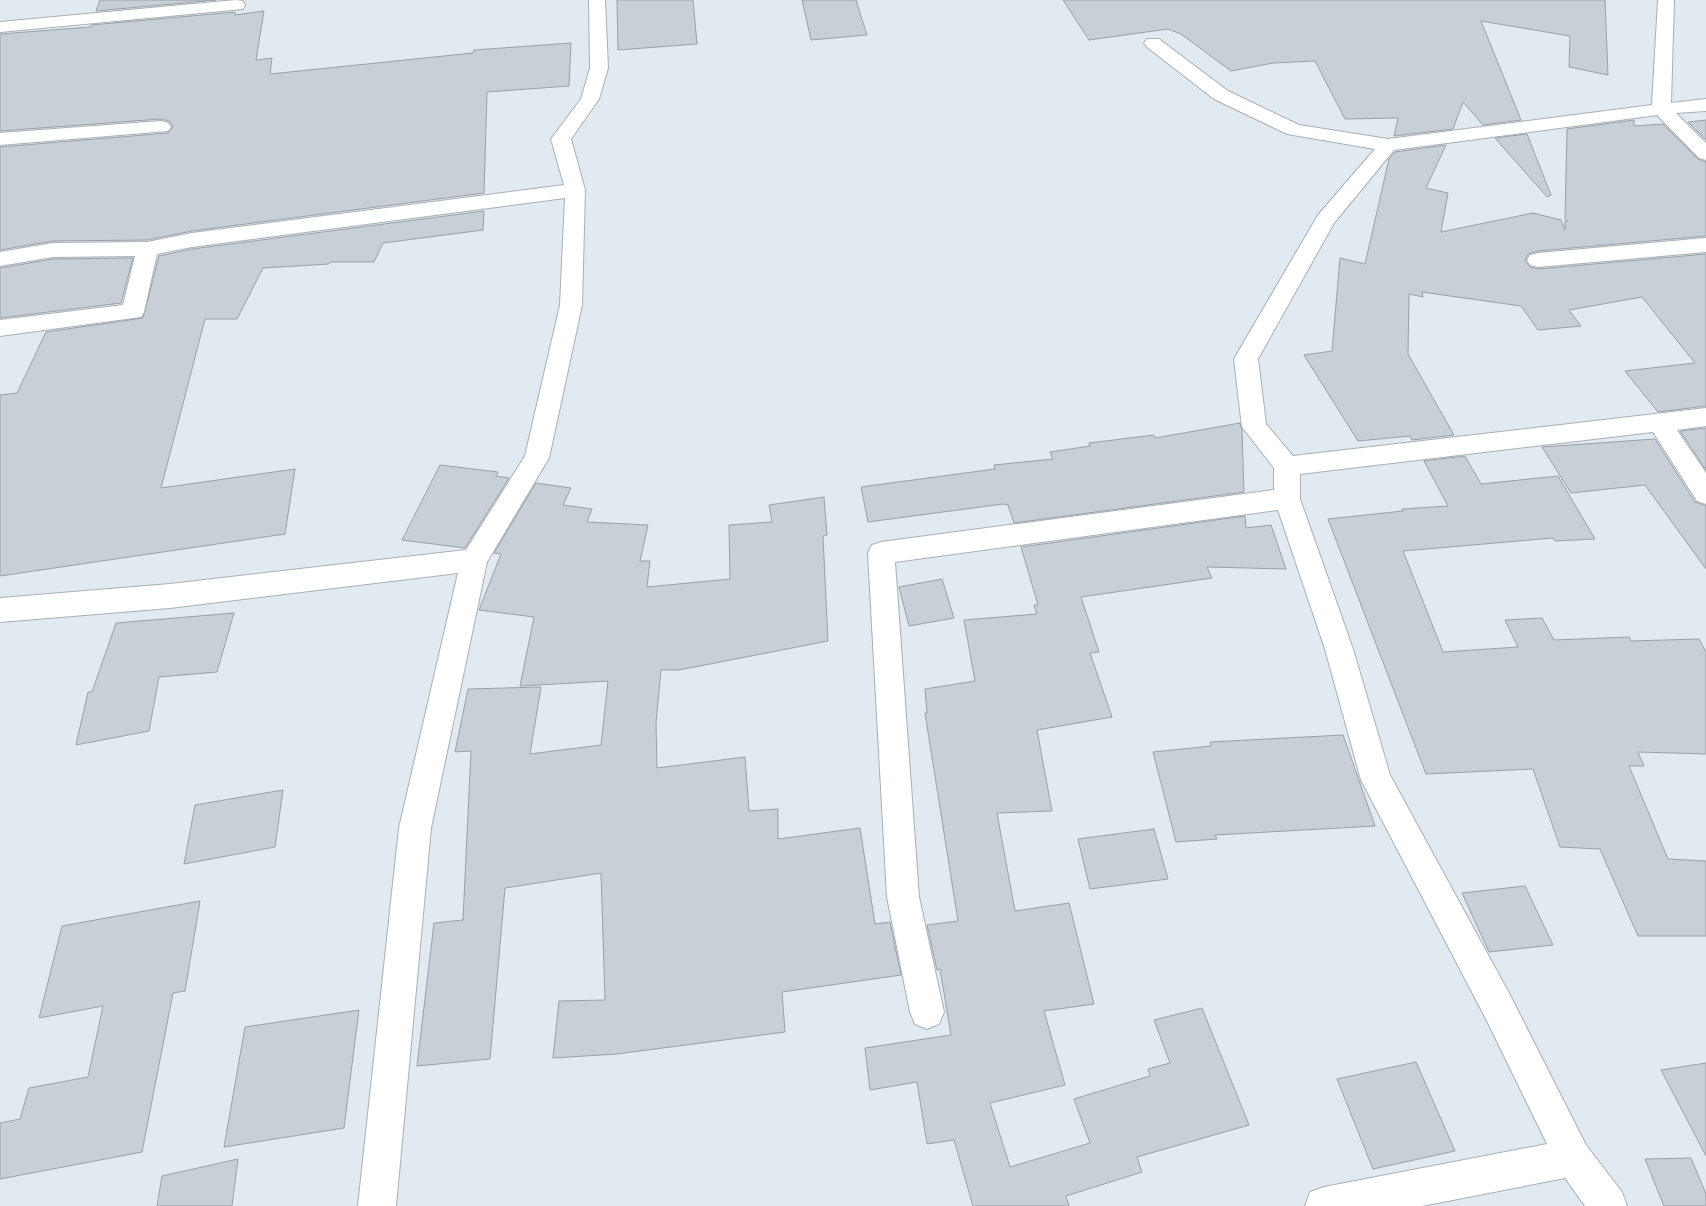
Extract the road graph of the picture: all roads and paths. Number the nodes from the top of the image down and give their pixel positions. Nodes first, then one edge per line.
1 (597, 0) edge
2 (1666, 0) edge
3 (237, 5) dead end
4 (0, 27) edge
5 (1153, 43) dead end
6 (1706, 105) edge
7 (1661, 109) junction
8 (161, 127) dead end
9 (0, 139) edge
10 (1388, 145) junction
11 (1706, 154) edge
12 (574, 190) junction
13 (1706, 245) edge
14 (147, 249) junction
15 (0, 259) edge
16 (1538, 260) dead end
17 (0, 328) edge
18 (1706, 417) edge
19 (1659, 421) junction
20 (1287, 466) junction
21 (1706, 494) edge
22 (1287, 499) junction
23 (474, 560) junction
24 (0, 610) edge
25 (927, 1012) dead end
26 (1573, 1158) junction
27 (377, 1206) edge
28 (1324, 1206) edge
29 (1608, 1206) edge

1 - 12 street
2 - 7 street
3 - 4 street
5 - 10 street
6 - 7 street
7 - 10 street
7 - 11 street
8 - 9 street
10 - 20 street
12 - 14 street
12 - 23 street
13 - 16 street
14 - 15 street
14 - 17 street
18 - 19 street
19 - 20 street
19 - 21 street
20 - 22 street
22 - 25 street
22 - 26 street
23 - 24 street
23 - 27 street
26 - 28 street
26 - 29 street

